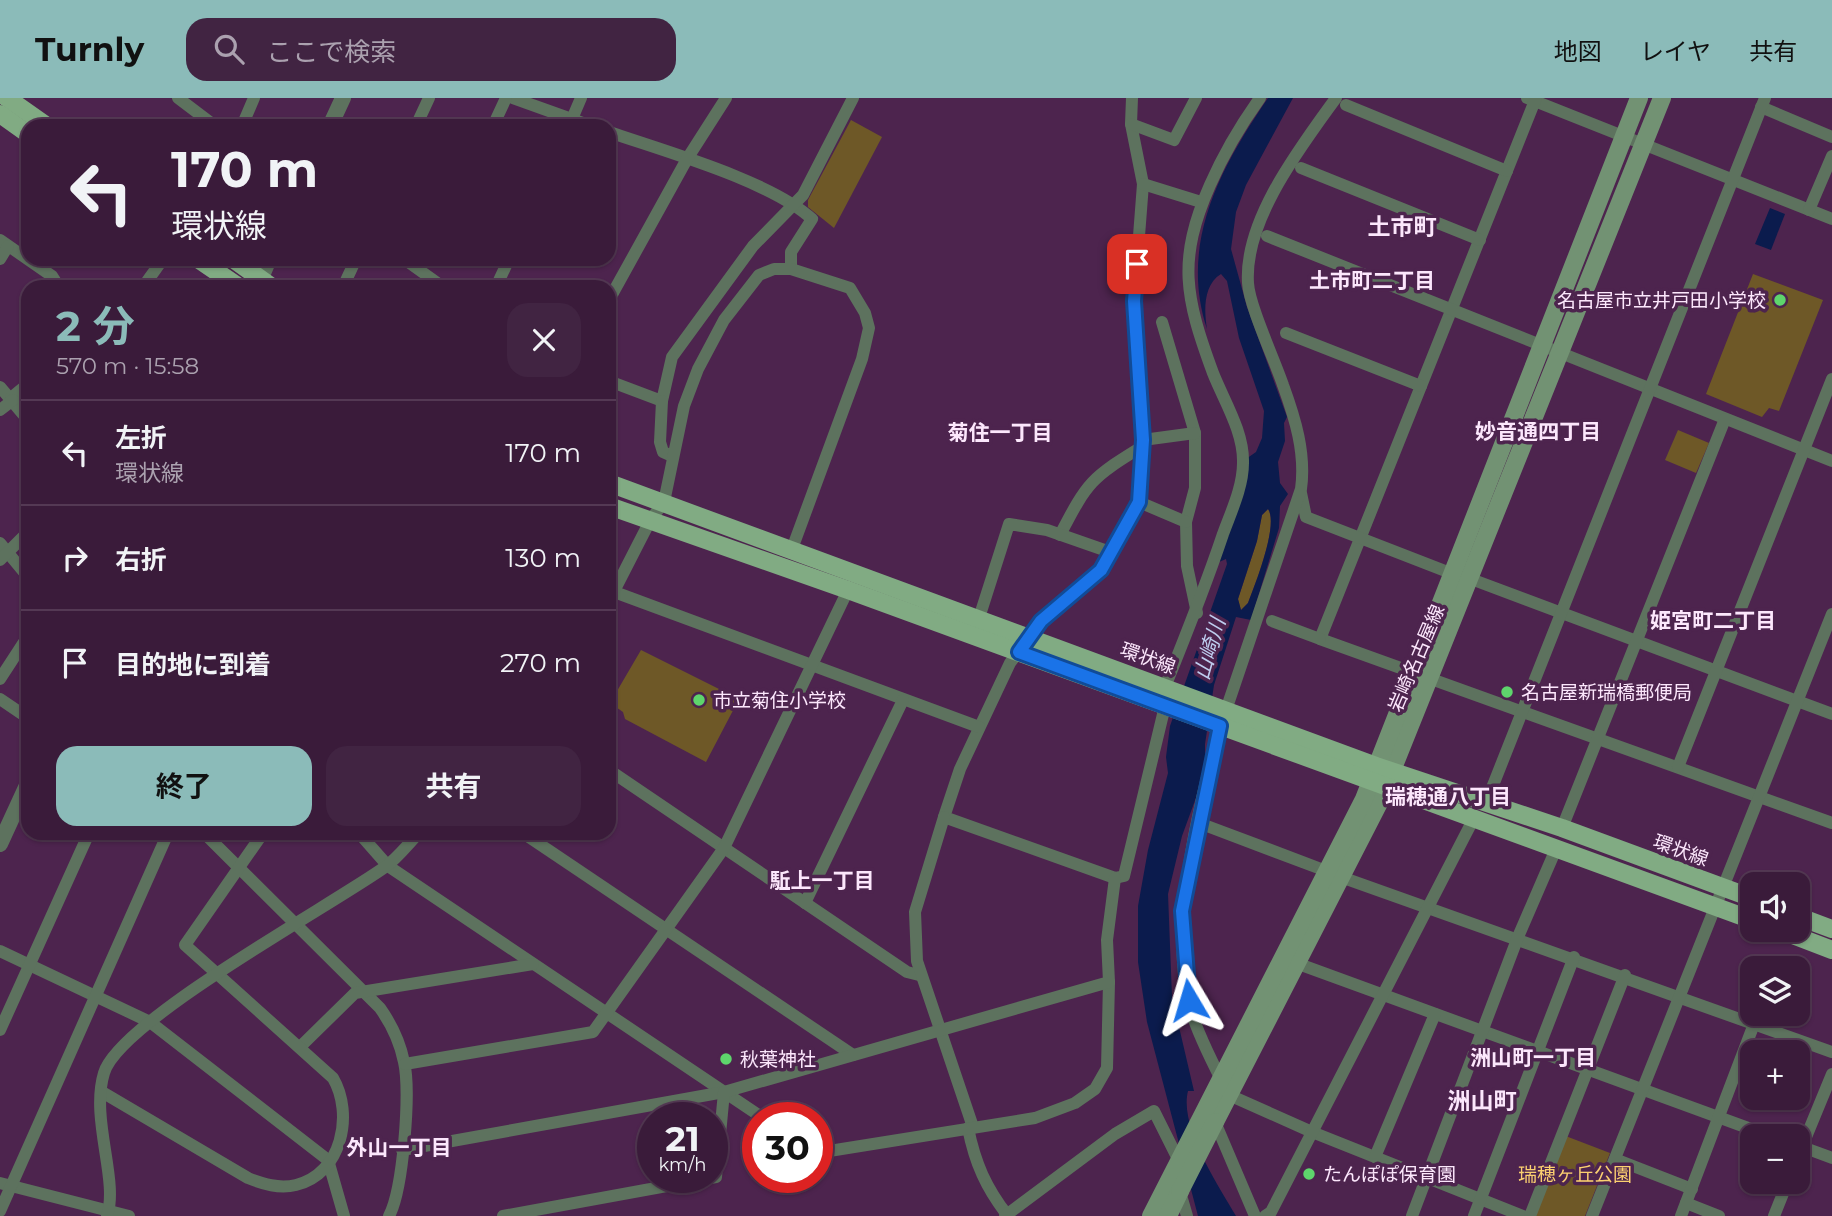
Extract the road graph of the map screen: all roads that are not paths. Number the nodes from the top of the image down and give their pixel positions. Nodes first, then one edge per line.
1 (178, 98) edge
2 (254, 98) edge
3 (343, 98) edge
4 (429, 98) edge
5 (506, 98) edge
6 (513, 98) edge
7 (581, 98) edge
8 (726, 98) edge
9 (853, 98) edge
10 (1132, 98) edge
11 (1196, 98) edge
12 (1260, 98) edge
13 (1639, 98) edge
14 (1662, 98) edge
15 (1533, 99) edge
16 (1341, 102) edge
17 (1763, 103) edge
18 (9, 110) edge
19 (30, 119) edge
20 (206, 119) edge
21 (245, 119) edge
22 (333, 119) edge
23 (419, 119) edge
24 (496, 119) edge
25 (561, 119) edge
26 (572, 119) edge
27 (1131, 124) junction
28 (21, 125) edge
29 (616, 134) edge
30 (1624, 136) junction
31 (1832, 136) edge
32 (1645, 143) junction
33 (1832, 156) edge
34 (687, 159) junction
35 (1301, 168) dead end
36 (1507, 171) junction
37 (1732, 180) junction
38 (1143, 184) junction
39 (1201, 202) junction
40 (796, 204) junction
41 (1810, 210) junction
42 (1832, 219) edge
43 (1267, 236) dead end
44 (1480, 240) junction
45 (4, 243) edge
46 (21, 255) edge
47 (0, 259) edge
48 (37, 266) edge
49 (208, 266) edge
50 (241, 266) edge
51 (414, 266) edge
52 (428, 266) edge
53 (791, 269) junction
54 (424, 273) junction
55 (55, 280) edge
56 (229, 280) edge
57 (258, 280) edge
58 (434, 280) edge
59 (616, 287) edge
60 (1452, 310) junction
61 (1162, 322) dead end
62 (1286, 333) dead end
63 (1543, 346) junction
64 (1561, 354) junction
65 (1832, 379) edge
66 (616, 384) edge
67 (1421, 386) junction
68 (0, 387) edge
69 (1651, 389) junction
70 (21, 391) edge
71 (12, 399) junction
72 (662, 401) junction
73 (0, 410) edge
74 (21, 411) edge
75 (1725, 419) junction
76 (1195, 433) junction
77 (1143, 443) junction
78 (1805, 450) junction
79 (672, 456) junction
80 (1832, 461) edge
81 (616, 485) edge
82 (1301, 489) junction
83 (664, 502) junction
84 (1139, 502) junction
85 (616, 508) edge
86 (651, 519) junction
87 (1186, 522) junction
88 (1060, 535) junction
89 (21, 537) edge
90 (1360, 538) junction
91 (792, 549) junction
92 (2, 552) edge
93 (1110, 552) junction
94 (21, 570) edge
95 (1453, 574) junction
96 (1471, 579) junction
97 (616, 586) edge
98 (848, 590) junction
99 (616, 597) edge
100 (1197, 614) junction
101 (1562, 614) junction
102 (1832, 614) edge
103 (979, 618) junction
104 (1272, 621) dead end
105 (1031, 638) junction
106 (1320, 639) junction
107 (1635, 642) junction
108 (21, 646) edge
109 (1019, 652) junction
110 (810, 666) junction
111 (1717, 673) junction
112 (1422, 676) junction
113 (0, 678) edge
114 (1169, 695) junction
115 (0, 699) edge
116 (903, 701) junction
117 (1797, 701) junction
118 (1522, 712) junction
119 (21, 714) edge
120 (1832, 714) edge
121 (1221, 717) junction
122 (979, 727) junction
123 (1597, 740) junction
124 (1678, 767) junction
125 (616, 775) edge
126 (1381, 776) junction
127 (21, 798) edge
128 (1759, 799) junction
129 (1486, 803) junction
130 (944, 817) junction
131 (1474, 818) junction
132 (1199, 823) junction
133 (1832, 823) edge
134 (1562, 828) junction
135 (86, 840) edge
136 (165, 840) edge
137 (211, 840) edge
138 (258, 840) edge
139 (370, 840) edge
140 (412, 840) edge
141 (533, 840) edge
142 (0, 844) edge
143 (724, 848) junction
144 (1556, 849) junction
145 (388, 866) junction
146 (237, 867) junction
147 (1335, 874) junction
148 (1115, 878) junction
149 (1723, 888) junction
150 (1740, 894) edge
151 (805, 903) junction
152 (1716, 907) junction
153 (1428, 908) junction
154 (1740, 916) edge
155 (1810, 920) edge
156 (297, 923) junction
157 (1832, 929) edge
158 (665, 931) junction
159 (1518, 937) junction
160 (1810, 942) edge
161 (1832, 950) edge
162 (0, 951) edge
163 (1574, 957) junction
164 (1296, 963) junction
165 (533, 964) junction
166 (29, 965) junction
167 (219, 973) junction
168 (919, 975) junction
169 (1625, 975) junction
170 (1109, 982) junction
171 (363, 990) junction
172 (1383, 995) junction
173 (96, 996) junction
174 (1679, 997) junction
175 (606, 1013) junction
176 (1435, 1014) junction
177 (1740, 1019) edge
178 (150, 1022) junction
179 (1753, 1026) edge
180 (1760, 1026) edge
181 (0, 1030) edge
182 (941, 1031) junction
183 (1482, 1031) junction
184 (301, 1046) junction
185 (1538, 1051) junction
186 (1832, 1052) edge
187 (853, 1055) junction
188 (405, 1064) junction
189 (1588, 1070) junction
190 (1832, 1074) edge
191 (1225, 1087) junction
192 (1643, 1091) junction
193 (102, 1092) junction
194 (724, 1092) junction
195 (742, 1104) edge
196 (1719, 1119) junction
197 (1215, 1122) junction
198 (1810, 1125) edge
199 (1740, 1126) edge
200 (971, 1128) junction
201 (1312, 1132) junction
202 (402, 1150) junction
203 (833, 1151) edge
204 (1810, 1153) edge
205 (1375, 1157) junction
206 (1832, 1158) edge
207 (1615, 1159) junction
208 (328, 1160) junction
209 (1179, 1161) junction
210 (1428, 1178) junction
211 (6, 1184) edge
212 (1692, 1189) junction
213 (1180, 1192) junction
214 (1783, 1194) edge
215 (1480, 1199) junction
216 (1686, 1203) junction
217 (0, 1211) edge
218 (108, 1213) edge
219 (1272, 1215) edge
220 (129, 1216) edge
221 (344, 1216) edge
222 (389, 1216) edge
223 (503, 1216) edge
224 (1007, 1216) edge
225 (1151, 1216) edge
226 (1168, 1216) edge
227 (1188, 1216) edge
228 (1255, 1216) edge
229 (1412, 1216) edge
230 (1474, 1216) edge
231 (1523, 1216) edge
232 (1530, 1216) edge
233 (1592, 1216) edge
234 (1681, 1216) edge
235 (1719, 1216) edge
236 (1774, 1216) edge

1 - 20 street
2 - 21 street
3 - 22 street
4 - 23 street
5 - 24 street
6 - 25 street
7 - 26 street
8 - 34 street
9 - 40 street
10 - 27 street
11 - 27 street
12 - 39 street
13 - 30 main road, 岩崎名古屋線
14 - 32 main road, 岩崎名古屋線
15 - 30 street
15 - 36 street
16 - 36 street
16 - 82 street
17 - 31 street
17 - 37 street
18 - 19 main road
18 - 28 main road
27 - 38 street
29 - 34 street
30 - 32 street
30 - 63 main road, 岩崎名古屋線
32 - 37 street
32 - 64 main road, 岩崎名古屋線
33 - 41 street
34 - 40 street
34 - 59 street
35 - 44 street
36 - 44 street
37 - 41 street
37 - 69 street
38 - 39 street
38 - 77 street
39 - 100 street
40 - 53 street
40 - 72 street
41 - 42 street
43 - 60 street
44 - 60 street
45 - 46 street
45 - 47 street
48 - 55 street
49 - 56 main road
50 - 57 main road
51 - 54 street
52 - 54 street
53 - 79 street
53 - 91 street
54 - 58 street
60 - 63 street
60 - 67 street
61 - 76 street
62 - 67 street
63 - 64 street
63 - 95 main road, 岩崎名古屋線
64 - 69 street
64 - 96 main road, 岩崎名古屋線
65 - 78 street
66 - 72 street
67 - 90 street
68 - 71 street
69 - 75 street
69 - 101 street
70 - 71 street
71 - 73 street
71 - 74 street
72 - 79 street
75 - 78 street
75 - 107 street
76 - 77 street
76 - 87 street
77 - 84 street
77 - 88 street
78 - 80 street
78 - 111 street
79 - 83 street
81 - 83 main road, 環状線
82 - 90 street
82 - 121 street
83 - 86 street
83 - 91 main road, 環状線
84 - 87 street
84 - 93 street
85 - 86 main road, 環状線
86 - 97 street
86 - 98 main road, 環状線
87 - 100 street
88 - 93 street
88 - 103 street
89 - 92 street
90 - 95 street
90 - 106 street
91 - 103 main road, 環状線
92 - 94 street
93 - 105 street
95 - 112 main road, 岩崎名古屋線
96 - 101 street
96 - 112 main road, 岩崎名古屋線
98 - 109 main road, 環状線
98 - 110 street
99 - 110 street
100 - 114 street
101 - 107 street
101 - 118 street
102 - 117 street
103 - 105 main road, 環状線
104 - 106 street
105 - 109 street
105 - 114 main road, 環状線
106 - 112 street
107 - 111 street
107 - 123 street
108 - 113 street
109 - 114 main road, 環状線
109 - 122 street
110 - 116 street
110 - 143 street
111 - 117 street
111 - 124 street
112 - 118 street
112 - 126 main road
114 - 121 main road, 環状線
114 - 148 street
115 - 119 street
116 - 122 street
116 - 151 street
117 - 120 street
117 - 128 street
118 - 123 street
118 - 129 street
121 - 126 main road, 環状線
121 - 132 street
122 - 130 street
123 - 124 street
123 - 134 street
124 - 128 street
125 - 143 street
126 - 129 main road, 環状線
126 - 131 main road, 環状線
126 - 147 main road
127 - 142 street
128 - 133 street
128 - 149 street
129 - 134 main road, 環状線
130 - 148 street
130 - 168 street
131 - 144 main road, 環状線
131 - 153 street
132 - 147 street
132 - 191 street
134 - 149 main road, 環状線
135 - 166 street
136 - 173 street
137 - 146 street
138 - 146 street
139 - 145 street
140 - 145 street
141 - 158 street
143 - 151 street
143 - 158 street
144 - 152 main road, 環状線
144 - 159 street
145 - 156 street
145 - 165 street
146 - 156 street
146 - 167 street
147 - 153 street
147 - 164 main road
147 - 191 main road
148 - 170 street
149 - 150 main road, 環状線
149 - 152 street
151 - 168 street
152 - 154 main road, 環状線
152 - 174 street
153 - 159 street
153 - 172 street
155 - 157 main road
156 - 167 street
156 - 171 street
158 - 175 street
158 - 187 street
159 - 163 street
159 - 183 street
160 - 161 main road
162 - 166 street
163 - 169 street
163 - 185 street
164 - 172 street
164 - 191 main road
165 - 171 street
165 - 175 street
166 - 173 street
166 - 181 street
167 - 178 street
167 - 184 street
168 - 182 street
169 - 174 street
169 - 189 street
170 - 182 street
170 - 200 street
171 - 184 street
171 - 188 street
172 - 176 street
172 - 201 street
173 - 178 street
173 - 211 street
174 - 177 street
174 - 192 street
175 - 188 street
175 - 194 street
176 - 183 street
176 - 205 street
178 - 193 street
178 - 208 street
179 - 196 street
180 - 186 street
182 - 187 street
182 - 200 street
183 - 185 street
183 - 210 street
184 - 208 street
185 - 189 street
185 - 215 street
187 - 194 street
188 - 202 street
189 - 192 street
189 - 232 street
190 - 198 street
191 - 197 main road
191 - 201 street
191 - 209 main road
192 - 196 street
192 - 207 street
193 - 208 street
193 - 218 street
194 - 195 street
194 - 202 street
194 - 223 street
196 - 199 street
196 - 212 street
197 - 213 main road, bridge
197 - 228 street
200 - 203 street
200 - 224 street
201 - 205 street
201 - 219 street
202 - 222 street
204 - 206 street
205 - 210 street
207 - 212 street
207 - 233 street
208 - 221 street
209 - 224 street
209 - 225 main road
210 - 215 street
210 - 229 street
211 - 217 street
211 - 218 street
212 - 216 street
213 - 226 main road
213 - 227 street
214 - 236 street
215 - 230 street
215 - 231 street
216 - 234 street
216 - 235 street
218 - 220 street

